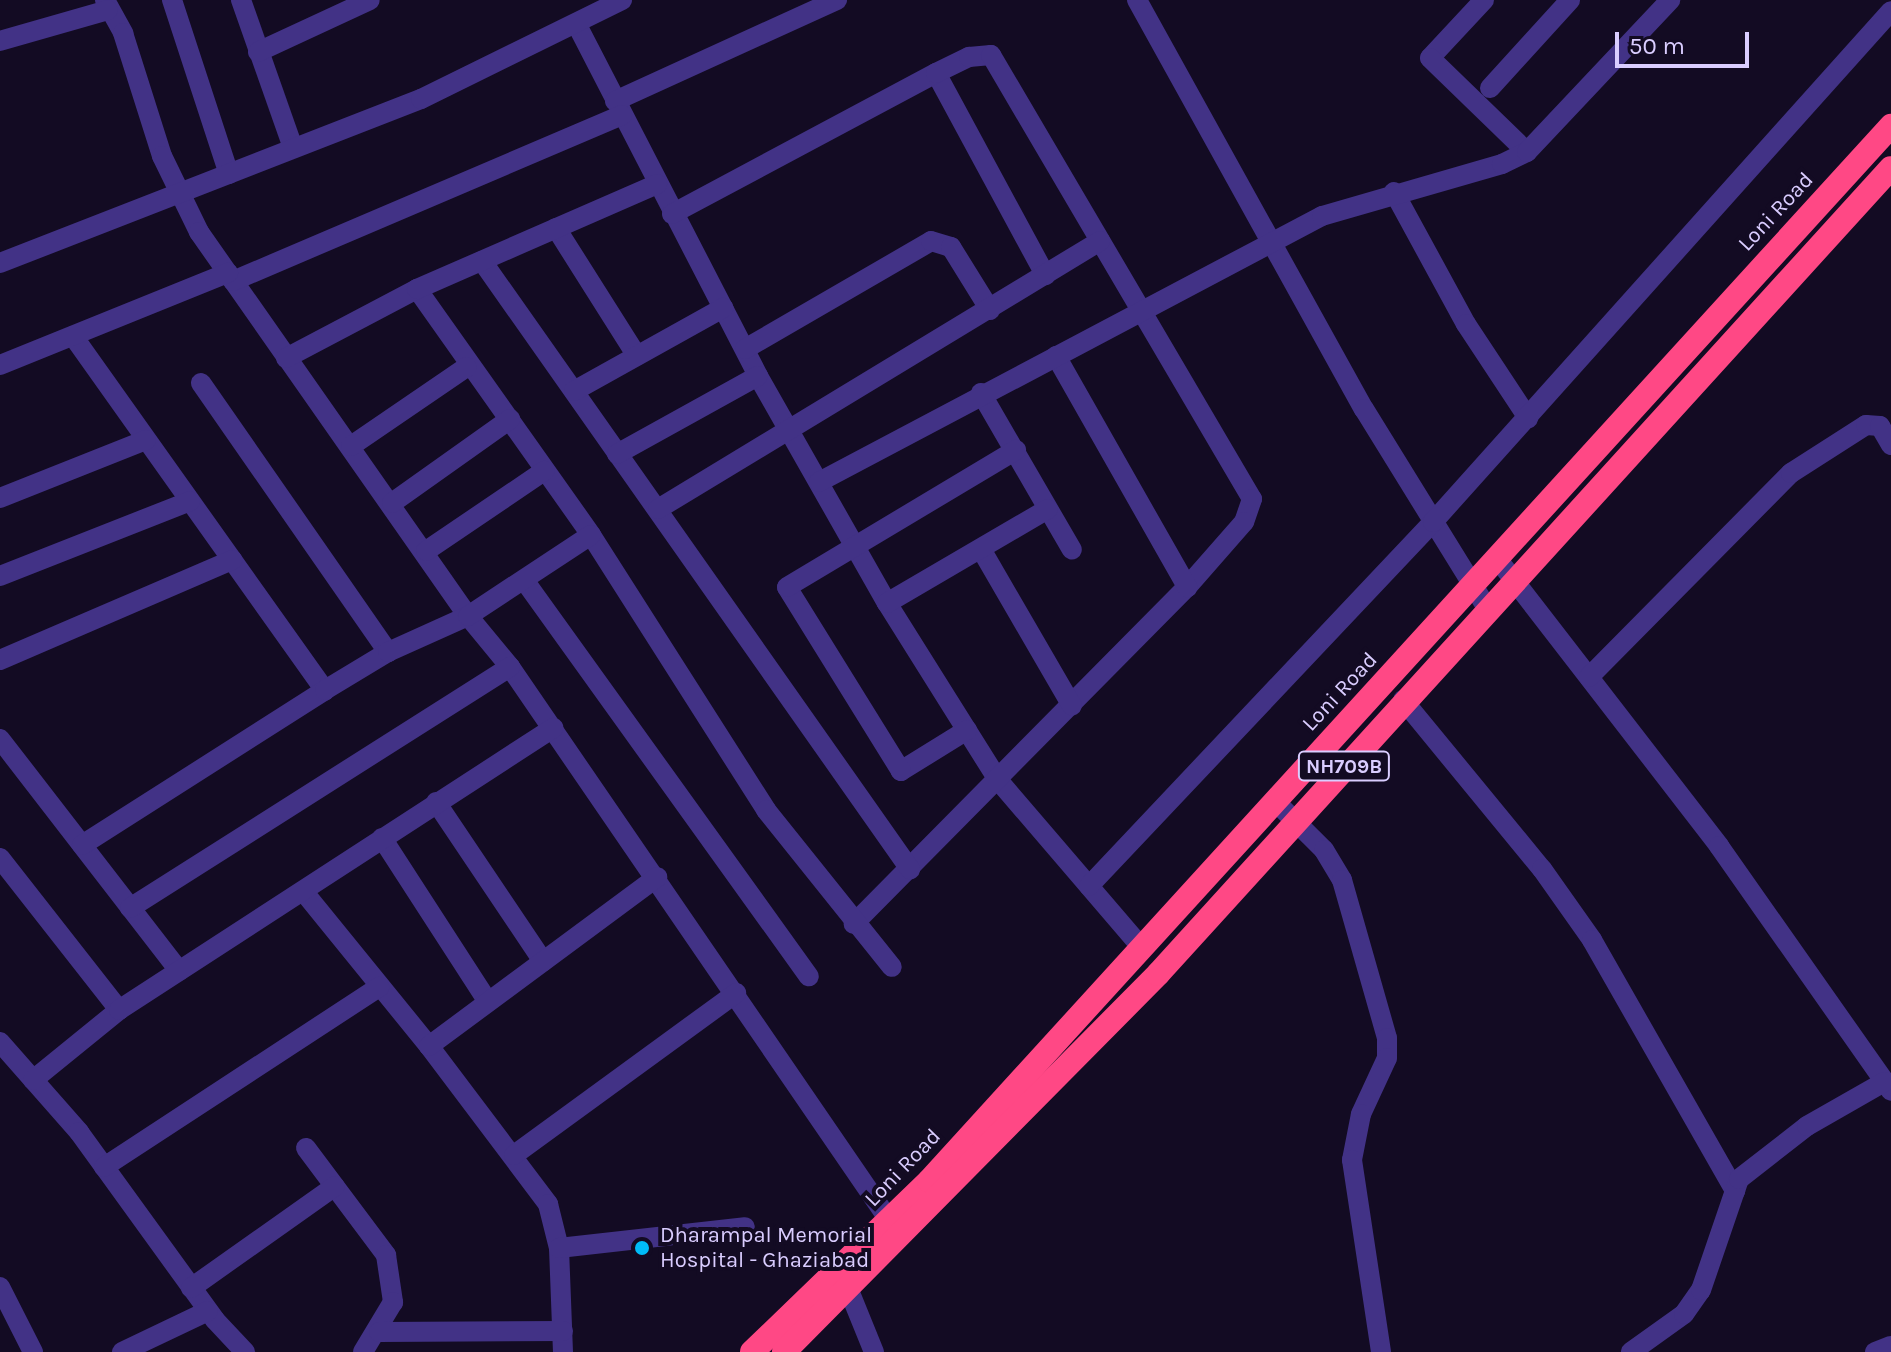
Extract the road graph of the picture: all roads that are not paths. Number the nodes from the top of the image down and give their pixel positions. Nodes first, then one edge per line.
1 (172, 0) edge
2 (241, 0) edge
3 (370, 0) edge
4 (622, 0) edge
5 (837, 0) edge
6 (1137, 0) edge
7 (1484, 0) edge
8 (1570, 0) edge
9 (1670, 0) edge
10 (107, 5) edge
11 (1891, 11) edge
12 (577, 25) junction
13 (0, 41) edge
14 (258, 52) junction
15 (936, 73) junction
16 (1490, 88) dead end
17 (618, 108) junction
18 (1891, 126) edge
19 (293, 148) junction
20 (1527, 152) junction
21 (1859, 161) junction
22 (229, 174) junction
23 (1885, 174) edge
24 (657, 184) junction
25 (1394, 192) junction
26 (179, 194) junction
27 (672, 214) junction
28 (556, 228) junction
29 (1100, 241) junction
30 (1269, 241) junction
31 (482, 261) junction
32 (0, 263) edge
33 (1045, 275) junction
34 (230, 277) junction
35 (417, 289) junction
36 (723, 308) junction
37 (990, 310) junction
38 (1139, 313) junction
39 (73, 336) junction
40 (745, 349) junction
41 (637, 356) junction
42 (1056, 356) junction
43 (286, 358) junction
44 (0, 365) edge
45 (467, 367) junction
46 (758, 376) junction
47 (201, 383) dead end
48 (574, 391) junction
49 (981, 393) junction
50 (1528, 418) junction
51 (510, 419) junction
52 (790, 431) junction
53 (146, 440) junction
54 (1891, 445) edge
55 (351, 446) junction
56 (1016, 450) junction
57 (617, 454) junction
58 (544, 471) junction
59 (819, 482) junction
60 (0, 498) edge
61 (190, 501) junction
62 (392, 503) junction
63 (658, 509) junction
64 (1048, 509) junction
65 (1433, 522) junction
66 (591, 535) junction
67 (855, 545) junction
68 (981, 549) junction
69 (1072, 550) dead end
70 (426, 551) junction
71 (232, 560) junction
72 (1506, 571) junction
73 (0, 576) edge
74 (524, 580) junction
75 (1187, 587) junction
76 (1473, 588) junction
77 (887, 603) junction
78 (1487, 608) junction
79 (468, 616) junction
80 (388, 652) junction
81 (0, 660) edge
82 (510, 667) junction
83 (1589, 677) junction
84 (325, 690) junction
85 (1403, 700) junction
86 (1072, 706) junction
87 (553, 728) junction
88 (967, 730) junction
89 (0, 739) edge
90 (998, 780) junction
91 (1275, 801) junction
92 (436, 802) junction
93 (1297, 818) junction
94 (382, 838) junction
95 (82, 845) junction
96 (0, 858) edge
97 (910, 869) junction
98 (657, 877) junction
99 (1089, 886) junction
100 (303, 891) junction
101 (130, 908) junction
102 (853, 924) junction
103 (1142, 948) junction
104 (543, 961) junction
105 (892, 967) dead end
106 (179, 971) junction
107 (809, 976) dead end
108 (379, 987) junction
109 (736, 993) junction
110 (488, 1002) junction
111 (119, 1010) junction
112 (0, 1042) edge
113 (429, 1046) junction
114 (33, 1080) junction
115 (1888, 1086) edge
116 (306, 1148) dead end
117 (514, 1155) junction
118 (104, 1167) junction
119 (335, 1186) junction
120 (1735, 1191) junction
121 (889, 1220) junction
122 (745, 1227) dead end
123 (559, 1248) junction
124 (0, 1287) edge
125 (191, 1288) junction
126 (848, 1288) junction
127 (208, 1311) junction
128 (379, 1332) junction
129 (563, 1342) edge
130 (1891, 1346) edge
131 (33, 1352) edge
132 (122, 1352) edge
133 (245, 1352) edge
134 (363, 1352) edge
135 (752, 1352) edge
136 (784, 1352) edge
137 (874, 1352) edge
138 (1381, 1352) edge
139 (1631, 1352) edge
140 (1875, 1352) edge

1 - 22 street
2 - 14 street
3 - 14 street
4 - 12 street
5 - 17 street
6 - 30 street
7 - 20 street
8 - 16 street
9 - 20 street
10 - 13 street
10 - 26 street
11 - 50 street
12 - 17 street
12 - 19 street
14 - 19 street
15 - 27 street
15 - 29 street
15 - 33 street
17 - 24 street
17 - 34 street
18 - 21 highway, Loni Road / NH709B
19 - 22 street
20 - 25 street
21 - 23 highway
21 - 72 highway, Loni Road / NH709B
22 - 26 street
23 - 72 highway, Loni Road / NH709B
24 - 27 street
24 - 28 street
25 - 30 street
25 - 50 street
26 - 32 street
26 - 34 street
27 - 36 street
28 - 31 street
28 - 41 street
29 - 33 street
29 - 38 street
30 - 38 street
30 - 65 street
31 - 35 street
31 - 48 street
33 - 37 street
34 - 39 street
34 - 43 street
35 - 43 street
35 - 45 street
36 - 40 street
36 - 41 street
37 - 40 street
37 - 52 street
38 - 42 street
38 - 75 street
39 - 44 street
39 - 53 street
40 - 46 street
41 - 48 street
42 - 49 street
42 - 75 street
43 - 55 street
45 - 51 street
45 - 55 street
46 - 52 street
46 - 57 street
47 - 80 street
48 - 57 street
49 - 56 street
49 - 59 street
50 - 65 street
51 - 58 street
51 - 62 street
52 - 59 street
52 - 63 street
53 - 60 street
53 - 61 street
54 - 83 street
55 - 62 street
56 - 64 street
56 - 67 street
57 - 63 street
58 - 66 street
58 - 70 street
59 - 67 street
61 - 71 street
61 - 73 street
62 - 70 street
63 - 97 street
64 - 68 street
64 - 69 street
65 - 76 street
65 - 99 street
66 - 74 street
66 - 102 street
67 - 77 street
67 - 88 street
68 - 77 street
68 - 86 street
70 - 79 street
71 - 81 street
71 - 84 street
72 - 76 highway, Loni Road / NH709B
72 - 78 highway, Loni Road / NH709B
72 - 83 street
74 - 79 street
74 - 107 street
75 - 86 street
76 - 78 street
76 - 91 highway, Loni Road / NH709B
77 - 88 street
78 - 85 highway, Loni Road / NH709B
79 - 80 street
79 - 82 street
80 - 84 street
82 - 87 street
82 - 101 street
83 - 115 street
84 - 95 street
85 - 93 highway, Loni Road / NH709B
85 - 120 street
86 - 90 street
87 - 92 street
87 - 98 street
88 - 90 street
89 - 95 street
90 - 97 street
90 - 99 street
91 - 93 street
91 - 103 highway, Loni Road / NH709B
92 - 94 street
92 - 104 street
93 - 126 highway, Loni Road / NH709B
93 - 138 street
94 - 100 street
94 - 110 street
95 - 101 street
96 - 111 street
97 - 102 street
98 - 104 street
98 - 109 street
99 - 103 street
100 - 106 street
100 - 108 street
101 - 106 street
102 - 105 street
103 - 121 highway, Loni Road / NH709B
104 - 110 street
106 - 111 street
108 - 113 street
108 - 118 street
109 - 117 street
109 - 121 street
110 - 113 street
111 - 114 street
112 - 114 street
113 - 117 street
114 - 118 street
115 - 120 street
116 - 119 street
117 - 123 street
118 - 125 street
119 - 125 street
119 - 128 street
120 - 139 street
121 - 135 highway, Loni Road / NH709B
122 - 123 street
123 - 129 street
124 - 131 street
125 - 127 street
126 - 136 highway, Loni Road / NH709B
126 - 137 street
127 - 132 street
127 - 133 street
128 - 129 street
128 - 134 street
130 - 140 street

